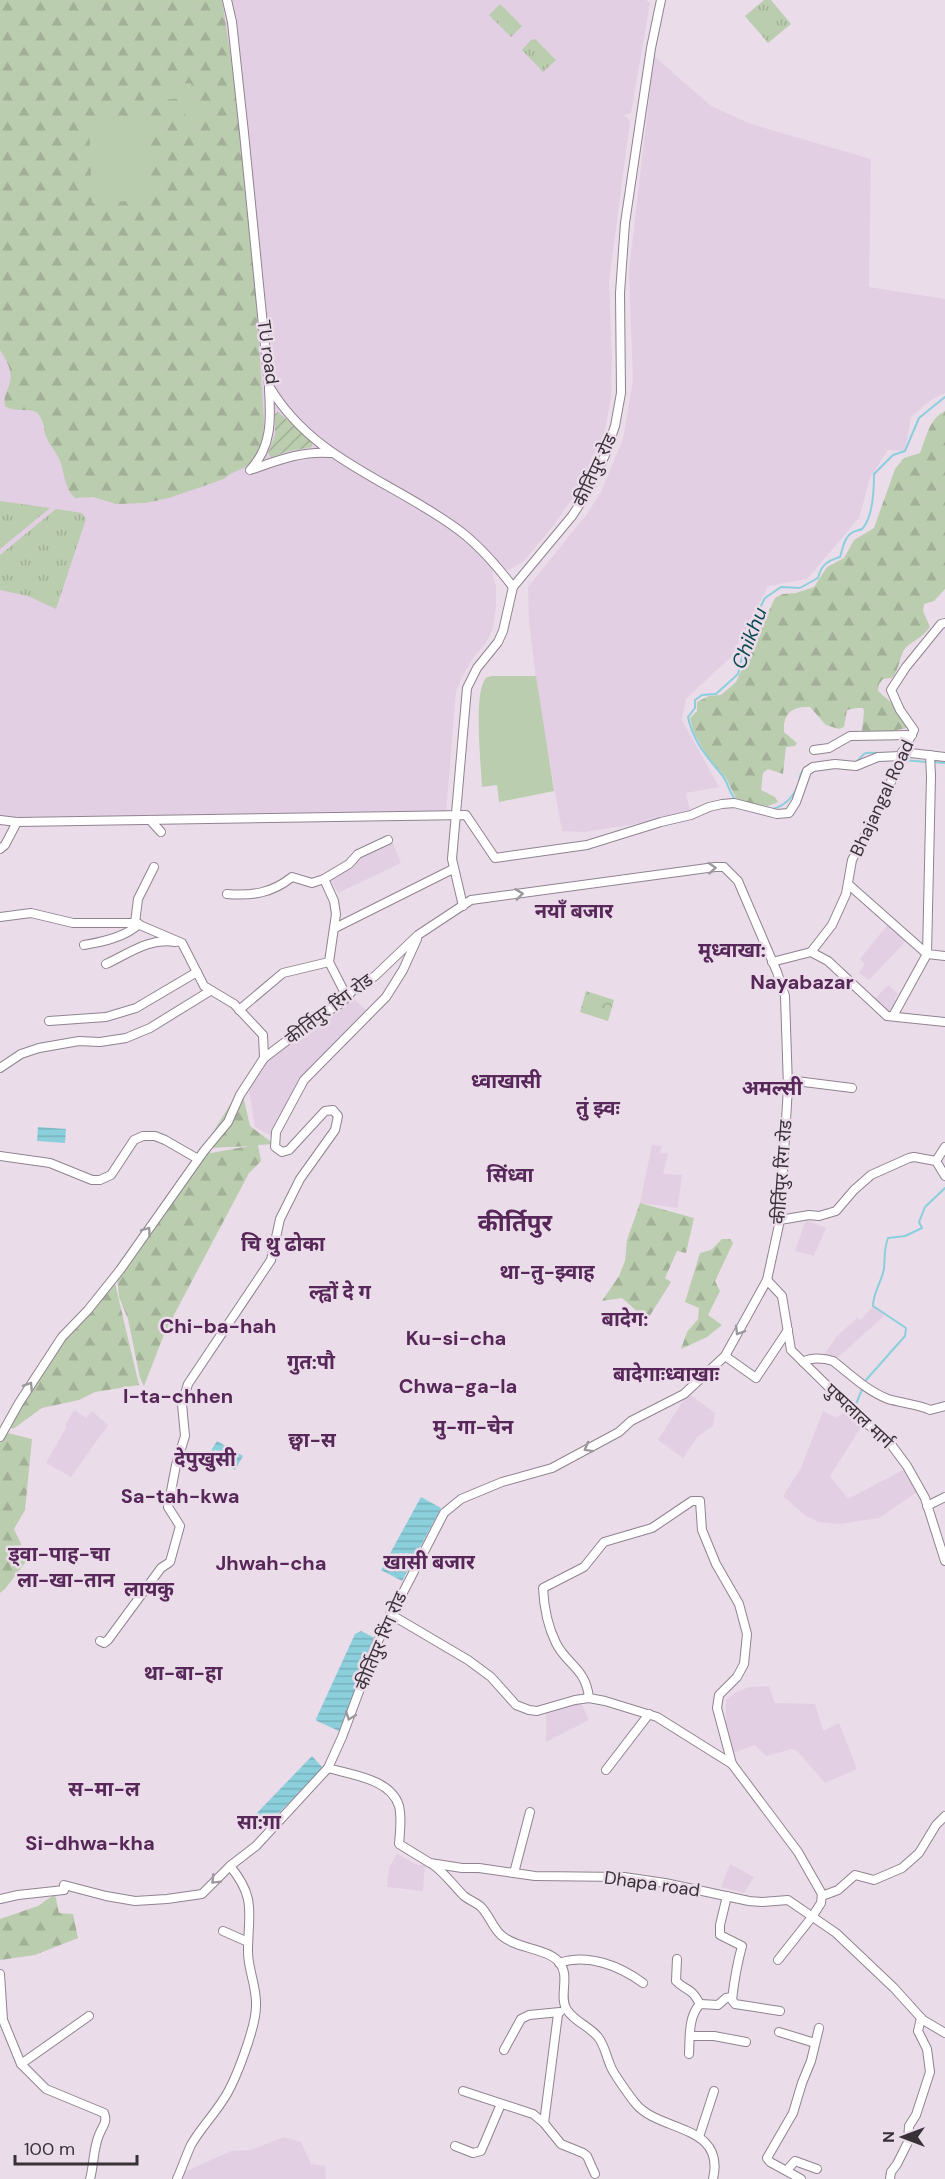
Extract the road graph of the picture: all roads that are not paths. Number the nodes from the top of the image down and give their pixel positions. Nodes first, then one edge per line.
1 (227, 0) edge
2 (661, 0) edge
3 (269, 386) junction
4 (331, 453) junction
5 (513, 587) junction
6 (945, 623) edge
7 (912, 735) junction
8 (814, 750) dead end
9 (901, 754) junction
10 (930, 755) junction
11 (945, 757) edge
12 (457, 815) junction
13 (0, 820) edge
14 (150, 820) junction
15 (17, 822) junction
16 (161, 832) dead end
17 (388, 840) dead end
18 (0, 849) edge
19 (154, 867) dead end
20 (453, 869) junction
21 (324, 879) junction
22 (848, 884) junction
23 (227, 894) dead end
24 (463, 906) junction
25 (0, 917) edge
26 (137, 924) junction
27 (335, 928) junction
28 (418, 936) junction
29 (182, 943) junction
30 (84, 945) dead end
31 (811, 952) junction
32 (927, 954) junction
33 (945, 956) edge
34 (329, 962) junction
35 (772, 962) junction
36 (106, 964) dead end
37 (197, 972) junction
38 (210, 991) junction
39 (347, 997) junction
40 (239, 1010) junction
41 (894, 1016) junction
42 (49, 1021) dead end
43 (945, 1022) edge
44 (264, 1058) junction
45 (0, 1068) edge
46 (788, 1080) junction
47 (852, 1088) dead end
48 (945, 1147) edge
49 (0, 1156) edge
50 (198, 1160) junction
51 (936, 1161) junction
52 (945, 1176) edge
53 (780, 1220) junction
54 (767, 1280) junction
55 (788, 1330) junction
56 (725, 1356) junction
57 (803, 1362) junction
58 (945, 1406) edge
59 (0, 1437) edge
60 (945, 1497) edge
61 (927, 1506) junction
62 (945, 1561) edge
63 (390, 1614) junction
64 (100, 1641) dead end
65 (589, 1698) junction
66 (649, 1714) junction
67 (732, 1764) junction
68 (328, 1768) junction
69 (606, 1770) dead end
70 (530, 1812) dead end
71 (945, 1816) edge
72 (430, 1863) junction
73 (230, 1866) junction
74 (514, 1873) junction
75 (727, 1896) junction
76 (822, 1896) junction
77 (0, 1899) edge
78 (812, 1917) junction
79 (224, 1931) dead end
80 (248, 1942) junction
81 (677, 1959) dead end
82 (778, 1960) dead end
83 (560, 1963) junction
84 (0, 1974) edge
85 (643, 1983) dead end
86 (732, 1997) junction
87 (700, 2004) junction
88 (562, 2011) junction
89 (780, 2012) dead end
90 (89, 2016) dead end
91 (921, 2018) junction
92 (819, 2028) dead end
93 (779, 2032) dead end
94 (945, 2033) edge
95 (690, 2036) junction
96 (746, 2042) dead end
97 (815, 2043) junction
98 (504, 2050) dead end
99 (688, 2054) dead end
100 (21, 2064) junction
101 (463, 2091) dead end
102 (714, 2091) dead end
103 (501, 2104) junction
104 (544, 2123) junction
105 (699, 2137) junction
106 (455, 2146) dead end
107 (817, 2169) dead end
108 (787, 2170) junction
109 (596, 2174) dead end
110 (90, 2179) edge
111 (177, 2179) edge
112 (713, 2179) edge
113 (801, 2179) edge
114 (890, 2179) edge

1 - 3 street, TU road
2 - 5 street, कीर्तिपुर रोड
3 - 4 street, TU road
3 - 4 street
4 - 5 street, TU road
5 - 12 street, कीर्तिपुर रोड
6 - 7 street, Bhajangal Road
7 - 8 street
7 - 9 street, Bhajangal Road
9 - 10 street
9 - 12 street
9 - 22 street, Bhajangal Road
10 - 11 street
10 - 32 street
12 - 14 street
12 - 20 street, कीर्तिपुर रोड
13 - 15 street
14 - 15 street
14 - 16 street
15 - 18 street
17 - 21 street
19 - 26 street
20 - 24 street, कीर्तिपुर रोड
20 - 27 street
21 - 23 street
21 - 27 street
22 - 31 street, Bhajangal Road
22 - 32 street
24 - 28 street, कीर्तिपुर रिंग रोड
24 -> 35 street, कीर्तिपुर रिंग रोड
25 - 26 street
26 - 29 street
26 - 30 street
27 - 34 street
28 - 39 street, कीर्तिपुर रिंग रोड
28 - 64 street
29 - 36 street
29 - 37 street
31 - 35 street
31 - 41 street
32 - 33 street
32 - 41 street
34 - 39 street
34 - 40 street
35 - 46 street, कीर्तिपुर रिंग रोड
37 - 38 street
37 - 42 street
38 - 40 street
38 - 45 street
39 - 44 street, कीर्तिपुर रिंग रोड
40 - 44 street
41 - 43 street
44 - 50 street, कीर्तिपुर रिंग रोड
46 - 47 street
46 - 53 street, कीर्तिपुर रिंग रोड
48 - 51 street
49 - 50 street
59 -> 50 street, कीर्तिपुर रिंग रोड
51 - 52 street
51 - 53 street
53 - 54 street, कीर्तिपुर रिंग रोड
54 - 55 street, पुष्पलाल मार्ग
54 -> 56 street, कीर्तिपुर रिंग रोड
55 - 56 street
55 - 57 street, पुष्पलाल मार्ग
56 -> 63 street, कीर्तिपुर रिंग रोड
57 - 58 street
57 - 61 street, पुष्पलाल मार्ग
60 - 61 street
61 - 62 street, पुष्पलाल मार्ग
63 - 65 street
63 -> 68 street, कीर्तिपुर रिंग रोड
65 - 66 street
65 - 67 street
66 - 67 street
66 - 69 street
67 - 76 street
68 - 72 street, Dhapa road
68 - 73 street, कीर्तिपुर रिंग रोड
70 - 74 street
71 - 76 street
72 - 74 street, Dhapa road
72 - 83 street
73 -> 77 street, कीर्तिपुर रिंग रोड
73 - 80 street
74 - 75 street, Dhapa road
75 - 78 street, Dhapa road
75 - 86 street
76 - 78 street
78 - 82 street
78 - 91 street, Dhapa road
79 - 80 street
80 - 111 street
81 - 87 street
83 - 85 street
83 - 88 street
84 - 100 street
86 - 87 street
86 - 89 street
87 - 95 street
88 - 98 street
88 - 104 street
88 - 105 street
90 - 100 street
91 - 94 street, Dhapa road
91 - 114 street
92 - 97 street
93 - 97 street
95 - 96 street
95 - 99 street
97 - 108 street
100 - 110 street
101 - 103 street
102 - 105 street
103 - 104 street
103 - 106 street
104 - 109 street
105 - 112 street
107 - 108 street
108 - 113 street

